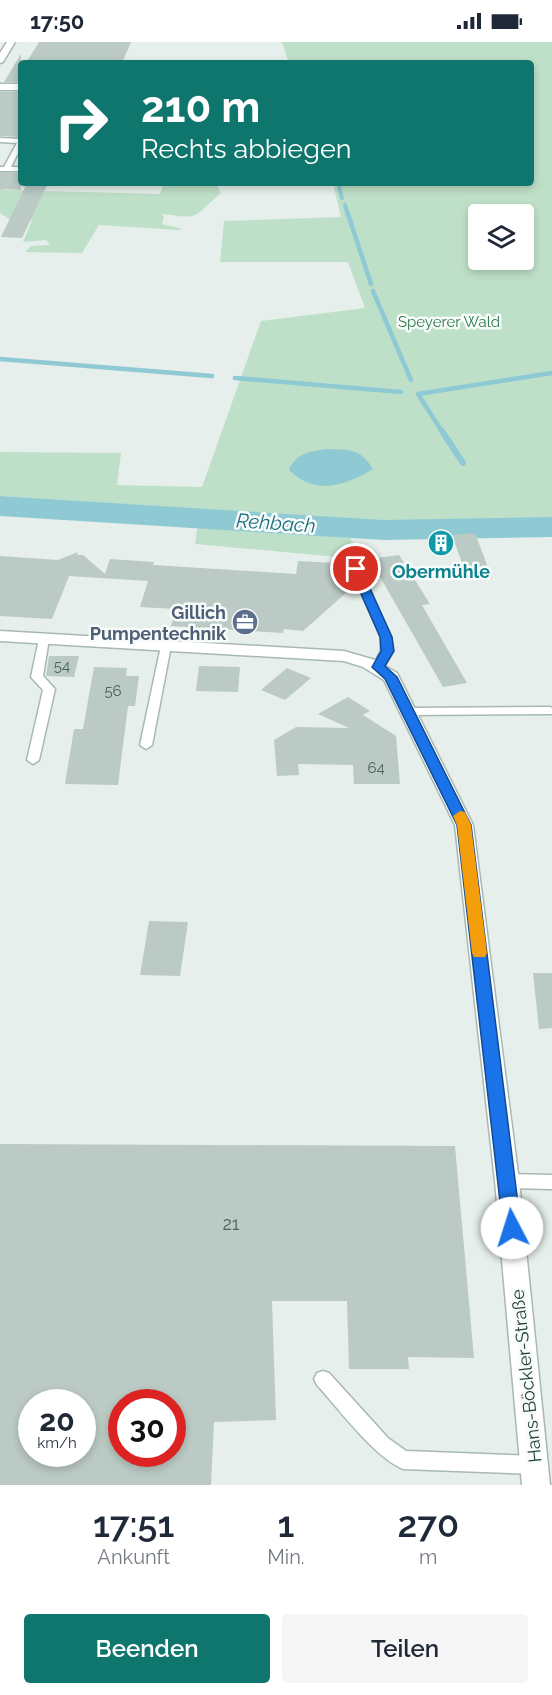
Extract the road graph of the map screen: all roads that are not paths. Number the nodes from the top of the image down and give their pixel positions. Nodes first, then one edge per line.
1 (11, 42) edge
2 (0, 60) edge
3 (0, 87) edge
4 (18, 87) edge
5 (0, 140) edge
6 (18, 141) edge
7 (18, 146) edge
8 (3, 169) edge
9 (18, 170) edge
10 (356, 569) dead end
11 (0, 636) edge
12 (44, 639) junction
13 (166, 646) junction
14 (378, 667) junction
15 (550, 711) dead end
16 (409, 712) junction
17 (146, 746) dead end
18 (33, 760) dead end
19 (507, 1181) junction
20 (552, 1182) edge
21 (323, 1379) dead end
22 (536, 1475) edge

1 - 2 street
3 - 4 street
5 - 6 lane
7 - 8 lane
8 - 9 lane
10 - 14 lane
11 - 12 street, Hans-Böckler-Straße
12 - 13 street, Hans-Böckler-Straße
12 - 18 lane
13 - 14 street, Hans-Böckler-Straße
13 - 17 lane
14 - 16 street, Hans-Böckler-Straße
15 - 16 lane
16 - 19 street, Hans-Böckler-Straße
19 - 20 lane
19 - 22 street, Hans-Böckler-Straße
21 - 22 lane

